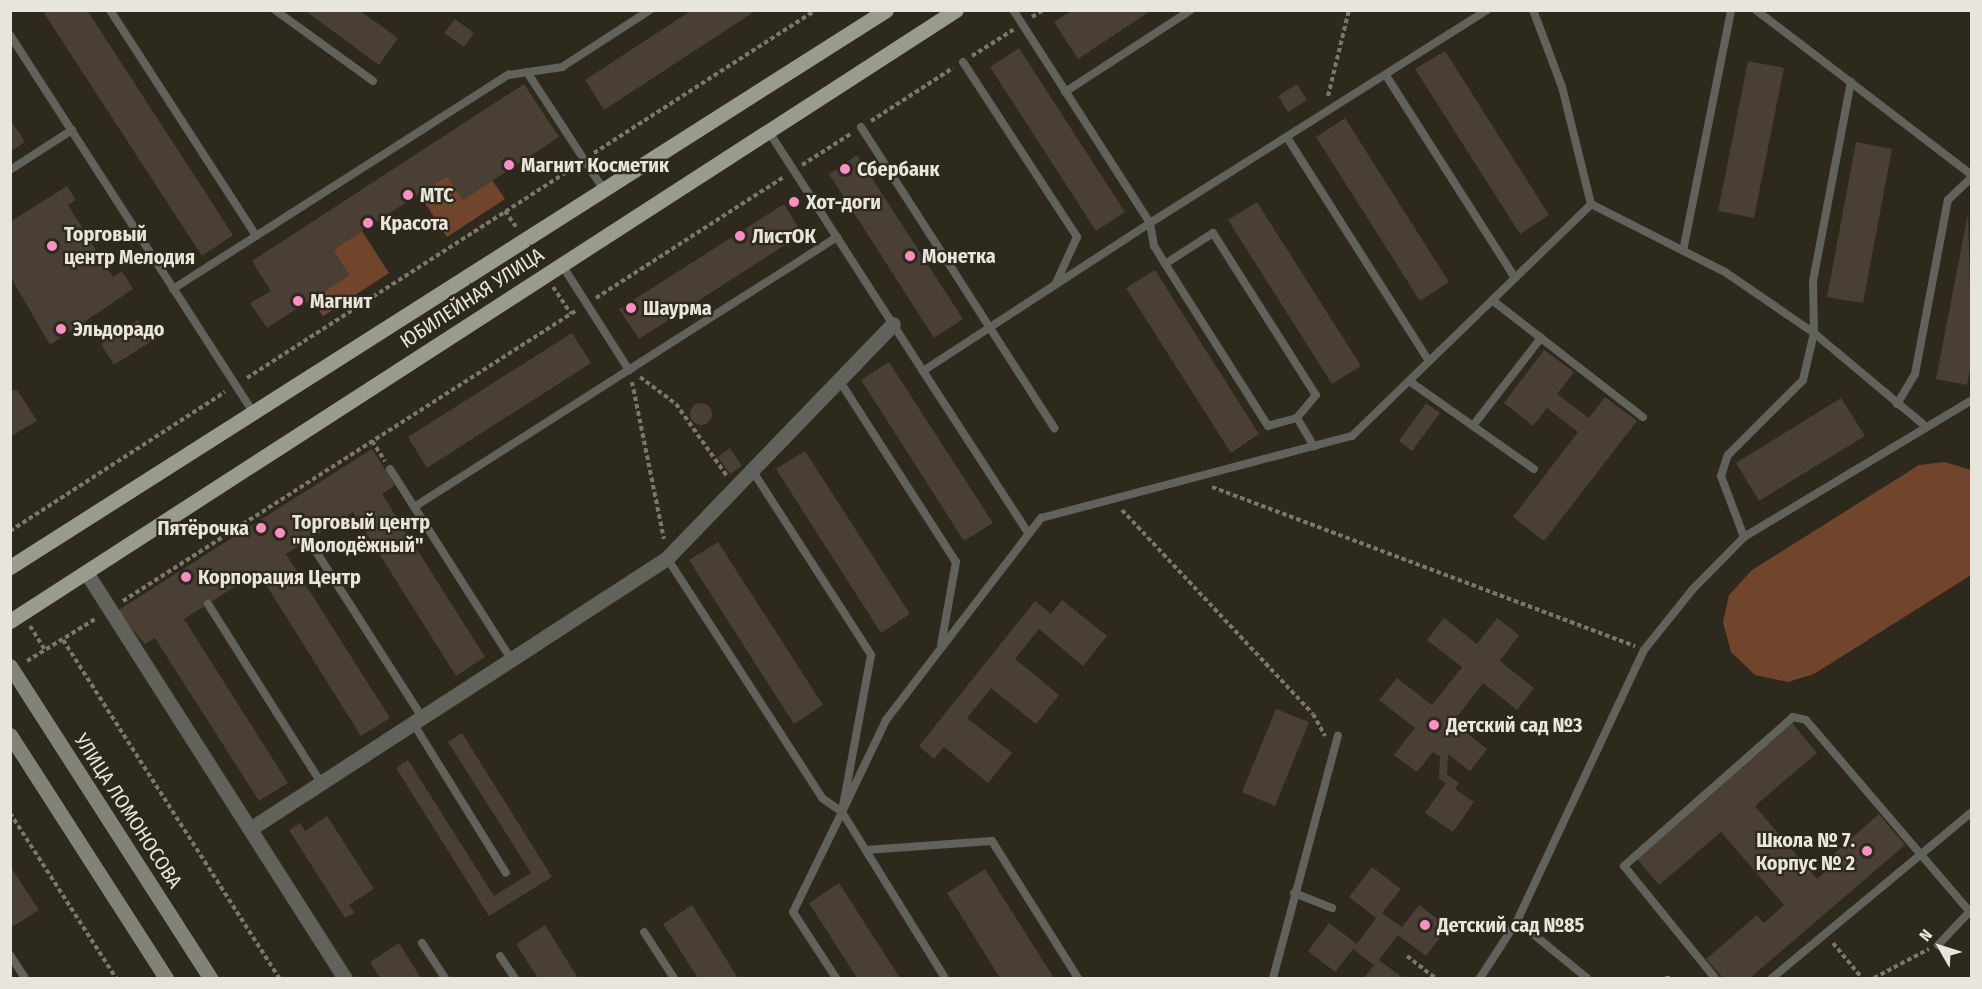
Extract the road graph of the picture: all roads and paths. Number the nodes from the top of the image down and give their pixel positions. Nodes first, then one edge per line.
1 (110, 10) edge
2 (275, 10) edge
3 (650, 10) edge
4 (816, 10) edge
5 (886, 10) edge
6 (956, 10) edge
7 (1013, 10) edge
8 (1043, 10) edge
9 (1191, 10) edge
10 (1349, 10) edge
11 (1487, 10) edge
12 (1533, 10) edge
13 (1731, 10) edge
14 (1756, 10) edge
15 (1022, 24) junction
16 (10, 35) edge
17 (963, 62) junction
18 (527, 72) junction
19 (1387, 77) junction
20 (373, 81) dead end
21 (1851, 82) junction
22 (1065, 92) junction
23 (1323, 117) junction
24 (861, 127) junction
25 (72, 130) junction
26 (769, 132) junction
27 (1288, 139) junction
28 (583, 160) junction
29 (10, 170) edge
30 (794, 171) junction
31 (1971, 176) edge
32 (604, 190) junction
33 (1591, 204) junction
34 (1150, 223) junction
35 (256, 236) junction
36 (837, 237) junction
37 (1683, 251) junction
38 (1165, 264) junction
39 (562, 265) junction
40 (1515, 278) junction
41 (1056, 284) junction
42 (173, 289) junction
43 (1492, 300) junction
44 (587, 303) junction
45 (893, 324) junction
46 (991, 327) junction
47 (1814, 333) junction
48 (1541, 338) junction
49 (1429, 361) junction
50 (629, 369) junction
51 (923, 371) junction
52 (839, 380) junction
53 (1412, 383) junction
54 (235, 386) junction
55 (1971, 400) edge
56 (1897, 404) junction
57 (254, 413) junction
58 (1643, 417) dead end
59 (1297, 418) junction
60 (1475, 423) junction
61 (1923, 424) junction
62 (1054, 428) dead end
63 (372, 441) junction
64 (1314, 446) junction
65 (1534, 469) dead end
66 (390, 470) joint
67 (752, 470) junction
68 (1189, 478) junction
69 (735, 488) junction
70 (1111, 498) junction
71 (414, 507) junction
72 (10, 531) edge
73 (1029, 534) junction
74 (1744, 537) junction
75 (310, 543) dead end
76 (668, 558) junction
77 (10, 567) edge
78 (86, 572) junction
79 (208, 604) dead end
80 (110, 610) junction
81 (10, 621) edge
82 (63, 640) junction
83 (941, 646) junction
84 (1644, 650) junction
85 (511, 659) junction
86 (12, 668) edge
87 (417, 720) junction
88 (10, 735) edge
89 (1338, 736) dead end
90 (1333, 750) junction
91 (321, 783) junction
92 (842, 812) junction
93 (10, 813) edge
94 (1971, 813) edge
95 (250, 829) junction
96 (866, 850) junction
97 (1920, 854) junction
98 (506, 873) dead end
99 (1294, 893) junction
100 (1332, 908) dead end
101 (1970, 910) edge
102 (1517, 921) junction
103 (644, 932) dead end
104 (422, 943) dead end
105 (1938, 945) joint
106 (1835, 946) dead end
107 (10, 955) edge
108 (500, 956) dead end
109 (1407, 956) dead end
110 (25, 978) edge
111 (116, 978) edge
112 (166, 978) edge
113 (210, 978) edge
114 (279, 978) edge
115 (345, 978) edge
116 (445, 978) edge
117 (515, 978) edge
118 (674, 978) edge
119 (836, 978) edge
120 (945, 978) edge
121 (1078, 978) edge
122 (1273, 978) edge
123 (1435, 978) edge
124 (1480, 978) edge
125 (1587, 978) edge
126 (1665, 978) edge
127 (1673, 978) edge
128 (1715, 978) edge
129 (1772, 978) edge
130 (1862, 978) edge
131 (1874, 978) edge

1 - 35 lane
2 - 20 lane
3 - 18 lane
4 - 28 path
5 - 32 main road, ЮБИЛЕЙНАЯ УЛИЦА
6 - 26 main road, ЮБИЛЕЙНАЯ УЛИЦА
7 - 15 lane
8 - 15 path
9 - 22 lane
10 - 23 path
11 - 19 lane
12 - 33 lane
13 - 37 lane
14 - 21 lane
15 - 17 path
15 - 22 lane
16 - 25 lane
17 - 24 path
17 - 41 lane
18 - 28 lane
18 - 35 lane
19 - 23 lane
19 - 40 lane
21 - 31 lane
21 - 47 lane
22 - 34 lane
23 - 27 lane
24 - 30 path
24 - 46 lane
25 - 29 lane
25 - 42 lane
26 - 30 lane
26 - 39 main road, ЮБИЛЕЙНАЯ УЛИЦА
27 - 34 lane
27 - 49 lane
28 - 32 lane
28 - 54 path
30 - 36 lane
30 - 44 path
31 - 56 lane
32 - 57 main road, ЮБИЛЕЙНАЯ УЛИЦА
33 - 37 lane
33 - 40 lane
34 - 38 lane
34 - 41 lane
35 - 42 lane
36 - 45 lane
36 - 50 lane
37 - 47 lane
38 - 59 lane
38 - 59 lane
39 - 44 lane
39 - 78 main road, ЮБИЛЕЙНАЯ УЛИЦА
40 - 43 lane
41 - 46 lane
42 - 54 lane
43 - 48 lane
43 - 49 lane
44 - 50 lane
44 - 63 path
45 - 51 lane
45 - 52 street
46 - 51 lane
46 - 62 lane
47 - 56 lane
47 - 74 lane
48 - 58 lane
48 - 60 lane
49 - 53 lane
50 - 69 path
50 - 71 lane
50 - 76 path
51 - 73 lane
52 - 67 street
52 - 83 lane
53 - 60 lane
53 - 64 lane
54 - 57 lane
54 - 72 path
55 - 61 lane
56 - 61 lane
57 - 77 main road, ЮБИЛЕЙНАЯ УЛИЦА
59 - 64 lane
60 - 65 lane
61 - 74 lane
63 - 66 path
63 - 80 path
64 - 68 lane
66 - 71 lane
67 - 69 street
67 - 92 lane
68 - 70 lane
68 - 84 path
69 - 76 street
70 - 73 lane
70 - 90 path
71 - 85 lane
73 - 83 lane
74 - 84 lane
75 - 87 lane
76 - 85 street
76 - 92 lane
78 - 80 street
78 - 81 main road, ЮБИЛЕЙНАЯ УЛИЦА
79 - 91 lane
80 - 82 path
80 - 95 street
82 - 86 path
82 - 114 path
83 - 92 lane
84 - 102 lane
85 - 87 street
86 - 113 main road, УЛИЦА ЛОМОНОСОВА
87 - 91 street
87 - 98 lane
88 - 112 main road
89 - 90 lane
90 - 99 lane
91 - 95 street
92 - 96 lane
92 - 119 lane
93 - 111 path
94 - 97 lane
95 - 115 street
96 - 120 lane
96 - 121 lane
97 - 101 lane
97 - 128 lane
97 - 129 lane
99 - 100 lane
99 - 122 lane
101 - 105 lane
102 - 124 lane
102 - 125 lane
103 - 118 lane
104 - 116 lane
105 - 131 path
106 - 130 path
107 - 110 lane
108 - 117 lane
109 - 123 path
126 - 127 path

